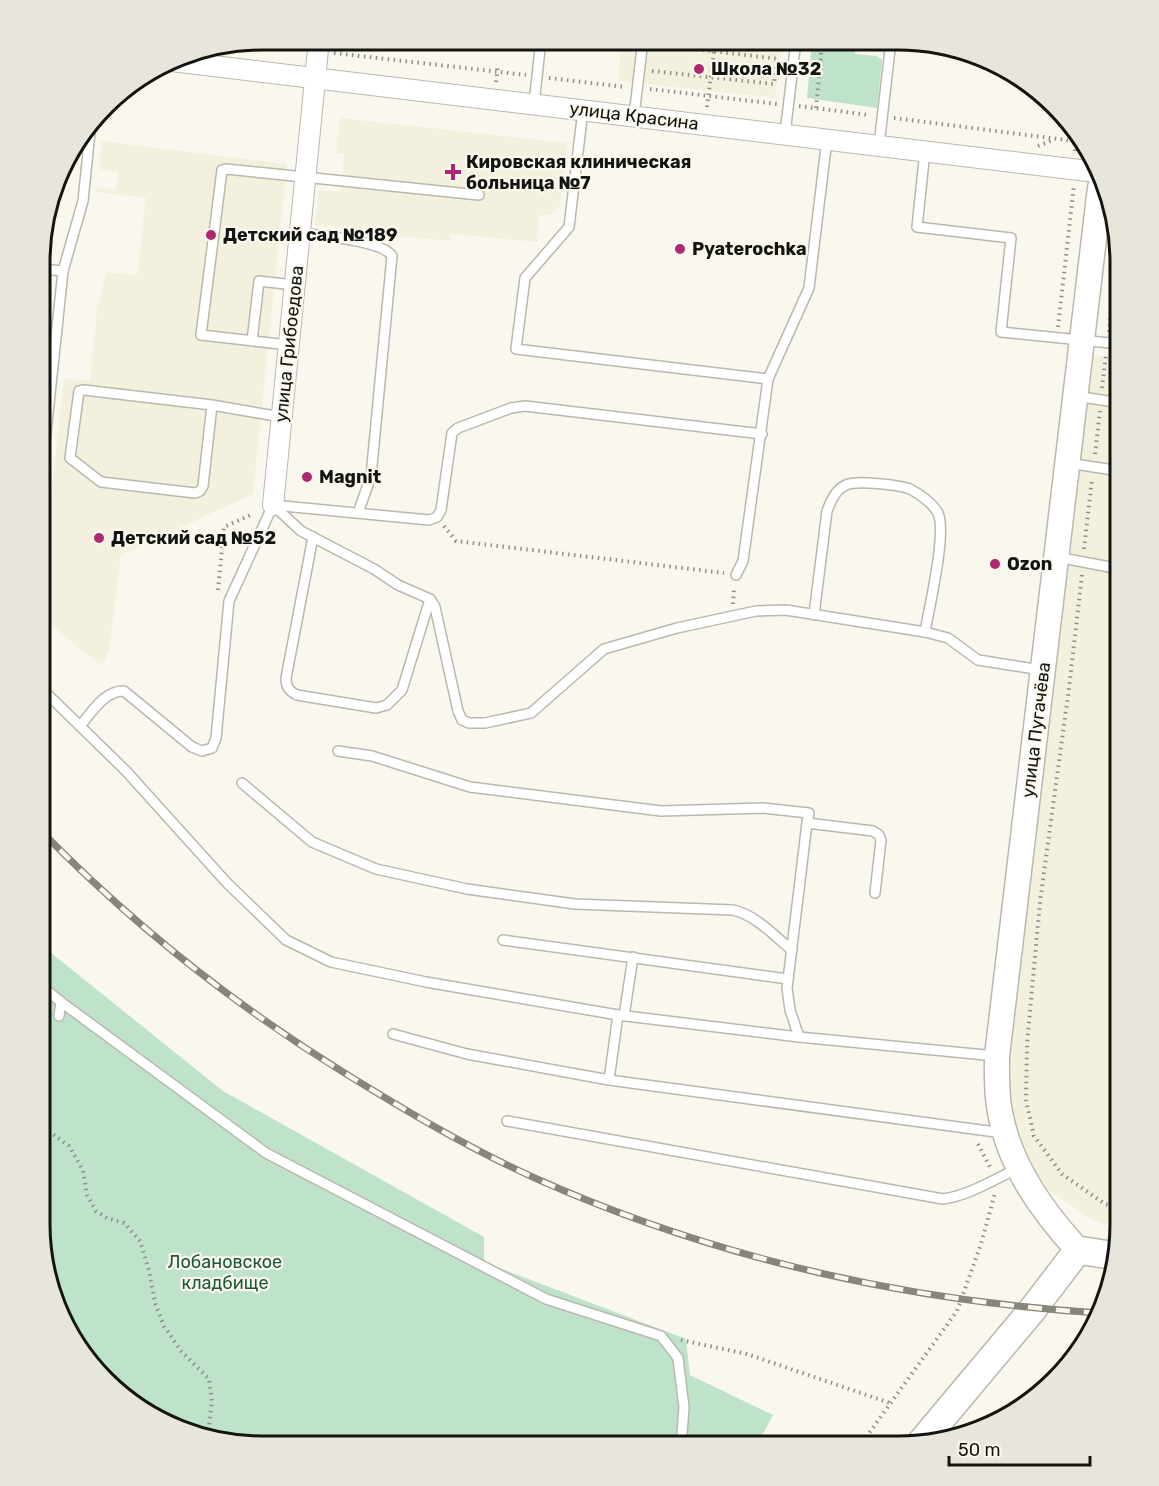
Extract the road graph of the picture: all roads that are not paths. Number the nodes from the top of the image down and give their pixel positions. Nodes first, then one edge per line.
1 (325, 50) edge
2 (540, 50) edge
3 (642, 50) edge
4 (795, 50) edge
5 (890, 50) edge
6 (188, 63) edge
7 (315, 77) junction
8 (534, 104) junction
9 (583, 110) junction
10 (634, 116) junction
11 (786, 134) junction
12 (90, 137) edge
13 (827, 139) junction
14 (879, 146) junction
15 (925, 151) junction
16 (1089, 171) edge
17 (305, 178) junction
18 (479, 195) dead end
19 (1099, 196) edge
20 (300, 233) junction
21 (50, 270) edge
22 (63, 271) junction
23 (294, 285) junction
24 (1082, 340) junction
25 (252, 341) junction
26 (1110, 343) edge
27 (288, 345) junction
28 (768, 379) junction
29 (50, 394) edge
30 (1076, 396) junction
31 (1110, 401) edge
32 (212, 405) junction
33 (281, 417) junction
34 (762, 434) junction
35 (1068, 463) junction
36 (1110, 469) edge
37 (273, 505) junction
38 (358, 513) junction
39 (313, 537) junction
40 (1057, 557) junction
41 (1110, 567) edge
42 (735, 575) road end
43 (430, 599) junction
44 (814, 615) junction
45 (925, 632) junction
46 (1043, 670) junction
47 (50, 697) edge
48 (80, 726) junction
49 (338, 752) dead end
50 (242, 783) dead end
51 (807, 824) junction
52 (875, 893) dead end
53 (503, 940) dead end
54 (792, 950) junction
55 (633, 957) junction
56 (789, 979) junction
57 (50, 993) edge
58 (61, 1002) junction
59 (59, 1016) dead end
60 (621, 1016) junction
61 (393, 1034) dead end
62 (800, 1037) junction
63 (997, 1056) junction
64 (609, 1080) junction
65 (507, 1121) dead end
66 (1005, 1133) junction
67 (1019, 1168) junction
68 (1078, 1250) junction
69 (1107, 1255) edge
70 (932, 1434) edge
71 (682, 1436) edge

1 - 7 street, улица Грибоедова
2 - 8 lane
3 - 10 lane
4 - 11 lane
5 - 14 lane
6 - 7 street, улица Красина
7 - 8 street, улица Красина
7 - 17 street, улица Грибоедова
8 - 9 street, улица Красина
9 - 10 street, улица Красина
9 - 28 lane
10 - 11 street, улица Красина
11 - 13 street, улица Красина
12 - 22 lane
13 - 14 street, улица Красина
13 - 28 lane
14 - 15 street, улица Красина
15 - 16 street, улица Красина
15 - 24 lane
17 - 18 lane
17 - 20 street, улица Грибоедова
17 - 25 lane
19 - 24 street, улица Пугачёва
20 - 23 street, улица Грибоедова
20 - 38 lane
21 - 22 lane
22 - 29 lane
23 - 25 lane
23 - 27 street, улица Грибоедова
24 - 26 lane
24 - 30 street, улица Пугачёва
25 - 27 lane
27 - 33 street, улица Грибоедова
28 - 34 lane
30 - 31 lane
30 - 35 street, улица Пугачёва
32 - 32 lane
32 - 33 lane
33 - 37 street, улица Грибоедова
34 - 38 lane
34 - 42 lane
35 - 36 lane
35 - 40 street, улица Пугачёва
37 - 38 lane
37 - 39 lane
37 - 48 lane
39 - 43 lane
39 - 43 lane
40 - 41 lane
40 - 46 street, улица Пугачёва
43 - 44 lane
44 - 45 lane
44 - 45 lane
45 - 46 lane
46 - 63 street, улица Пугачёва
47 - 48 lane
48 - 60 lane
49 - 51 lane
50 - 54 lane
51 - 52 lane
51 - 54 lane
53 - 55 lane
54 - 56 lane
55 - 56 lane
55 - 60 lane
56 - 62 lane
57 - 58 lane
58 - 59 lane
58 - 71 lane
60 - 62 lane
60 - 64 lane
61 - 64 lane
62 - 63 lane
63 - 66 street, улица Пугачёва
64 - 66 lane
65 - 67 lane
66 - 67 street, улица Пугачёва
67 - 68 street, улица Пугачёва
68 - 69 main road
68 - 70 main road

